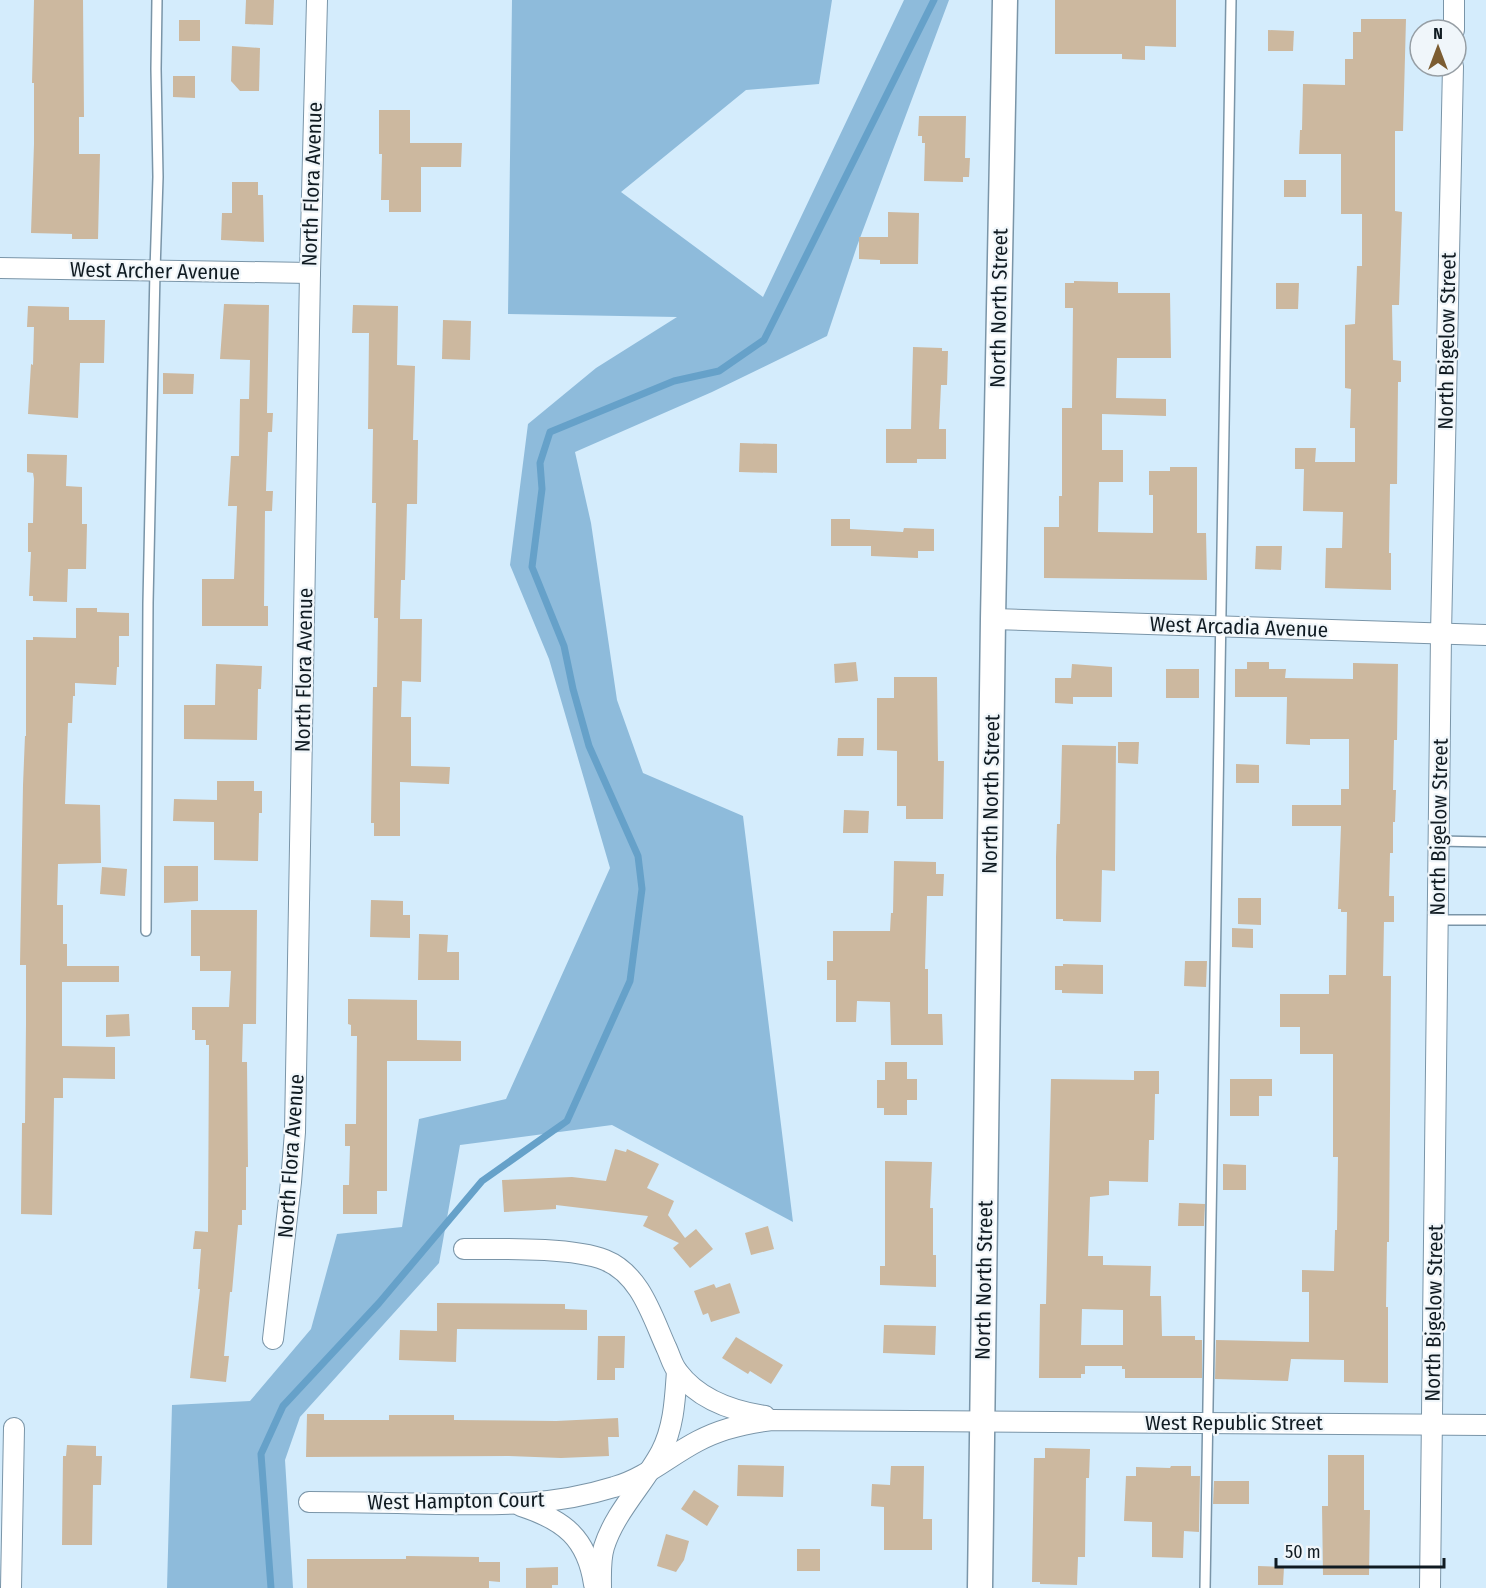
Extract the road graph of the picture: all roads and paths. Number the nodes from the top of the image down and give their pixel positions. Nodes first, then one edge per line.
1 (157, 0) edge
2 (317, 0) edge
3 (1005, 0) edge
4 (1231, 0) edge
5 (1454, 0) edge
6 (1454, 18) edge
7 (1453, 78) edge
8 (0, 268) edge
9 (154, 271) junction
10 (310, 273) junction
11 (993, 619) junction
12 (1222, 626) junction
13 (1442, 634) junction
14 (1486, 635) edge
15 (1439, 841) junction
16 (1486, 842) edge
17 (1438, 920) junction
18 (1486, 920) edge
19 (146, 931) dead end
20 (464, 1249) dead end
21 (273, 1339) dead end
22 (677, 1371) junction
23 (794, 1420) junction
24 (982, 1422) junction
25 (1208, 1423) junction
26 (1432, 1424) junction
27 (1486, 1425) edge
28 (14, 1428) dead end
29 (649, 1472) junction
30 (309, 1502) dead end
31 (516, 1505) junction
32 (11, 1588) edge
33 (594, 1588) edge
34 (601, 1588) edge
35 (980, 1588) edge
36 (1204, 1588) edge
37 (1430, 1588) edge

1 - 9 lane
2 - 10 street, North Flora Avenue
3 - 11 street, North North Street
4 - 12 lane
5 - 6 street
7 - 13 street, North Bigelow Street
8 - 9 street, West Archer Avenue
9 - 10 street, West Archer Avenue
9 - 19 lane
10 - 21 street, North Flora Avenue
11 - 12 street, West Arcadia Avenue
11 - 24 street, North North Street
12 - 13 street, West Arcadia Avenue
12 - 25 lane
13 - 14 street, West Arcadia Avenue
13 - 15 street, North Bigelow Street
15 - 16 lane
15 - 17 street, North Bigelow Street
17 - 18 lane
17 - 26 street, North Bigelow Street
20 - 22 street
22 - 23 street
22 - 29 street
23 - 24 street, West Hampton Court
23 - 29 street, West Hampton Court
24 - 25 street, West Republic Street
24 - 35 street, North North Street
25 - 26 street, West Republic Street
25 - 36 lane
26 - 27 street, West Republic Street
26 - 37 street, North Bigelow Street
28 - 32 street
29 - 31 street, West Hampton Court
29 - 34 street
30 - 31 street, West Hampton Court
31 - 33 street

